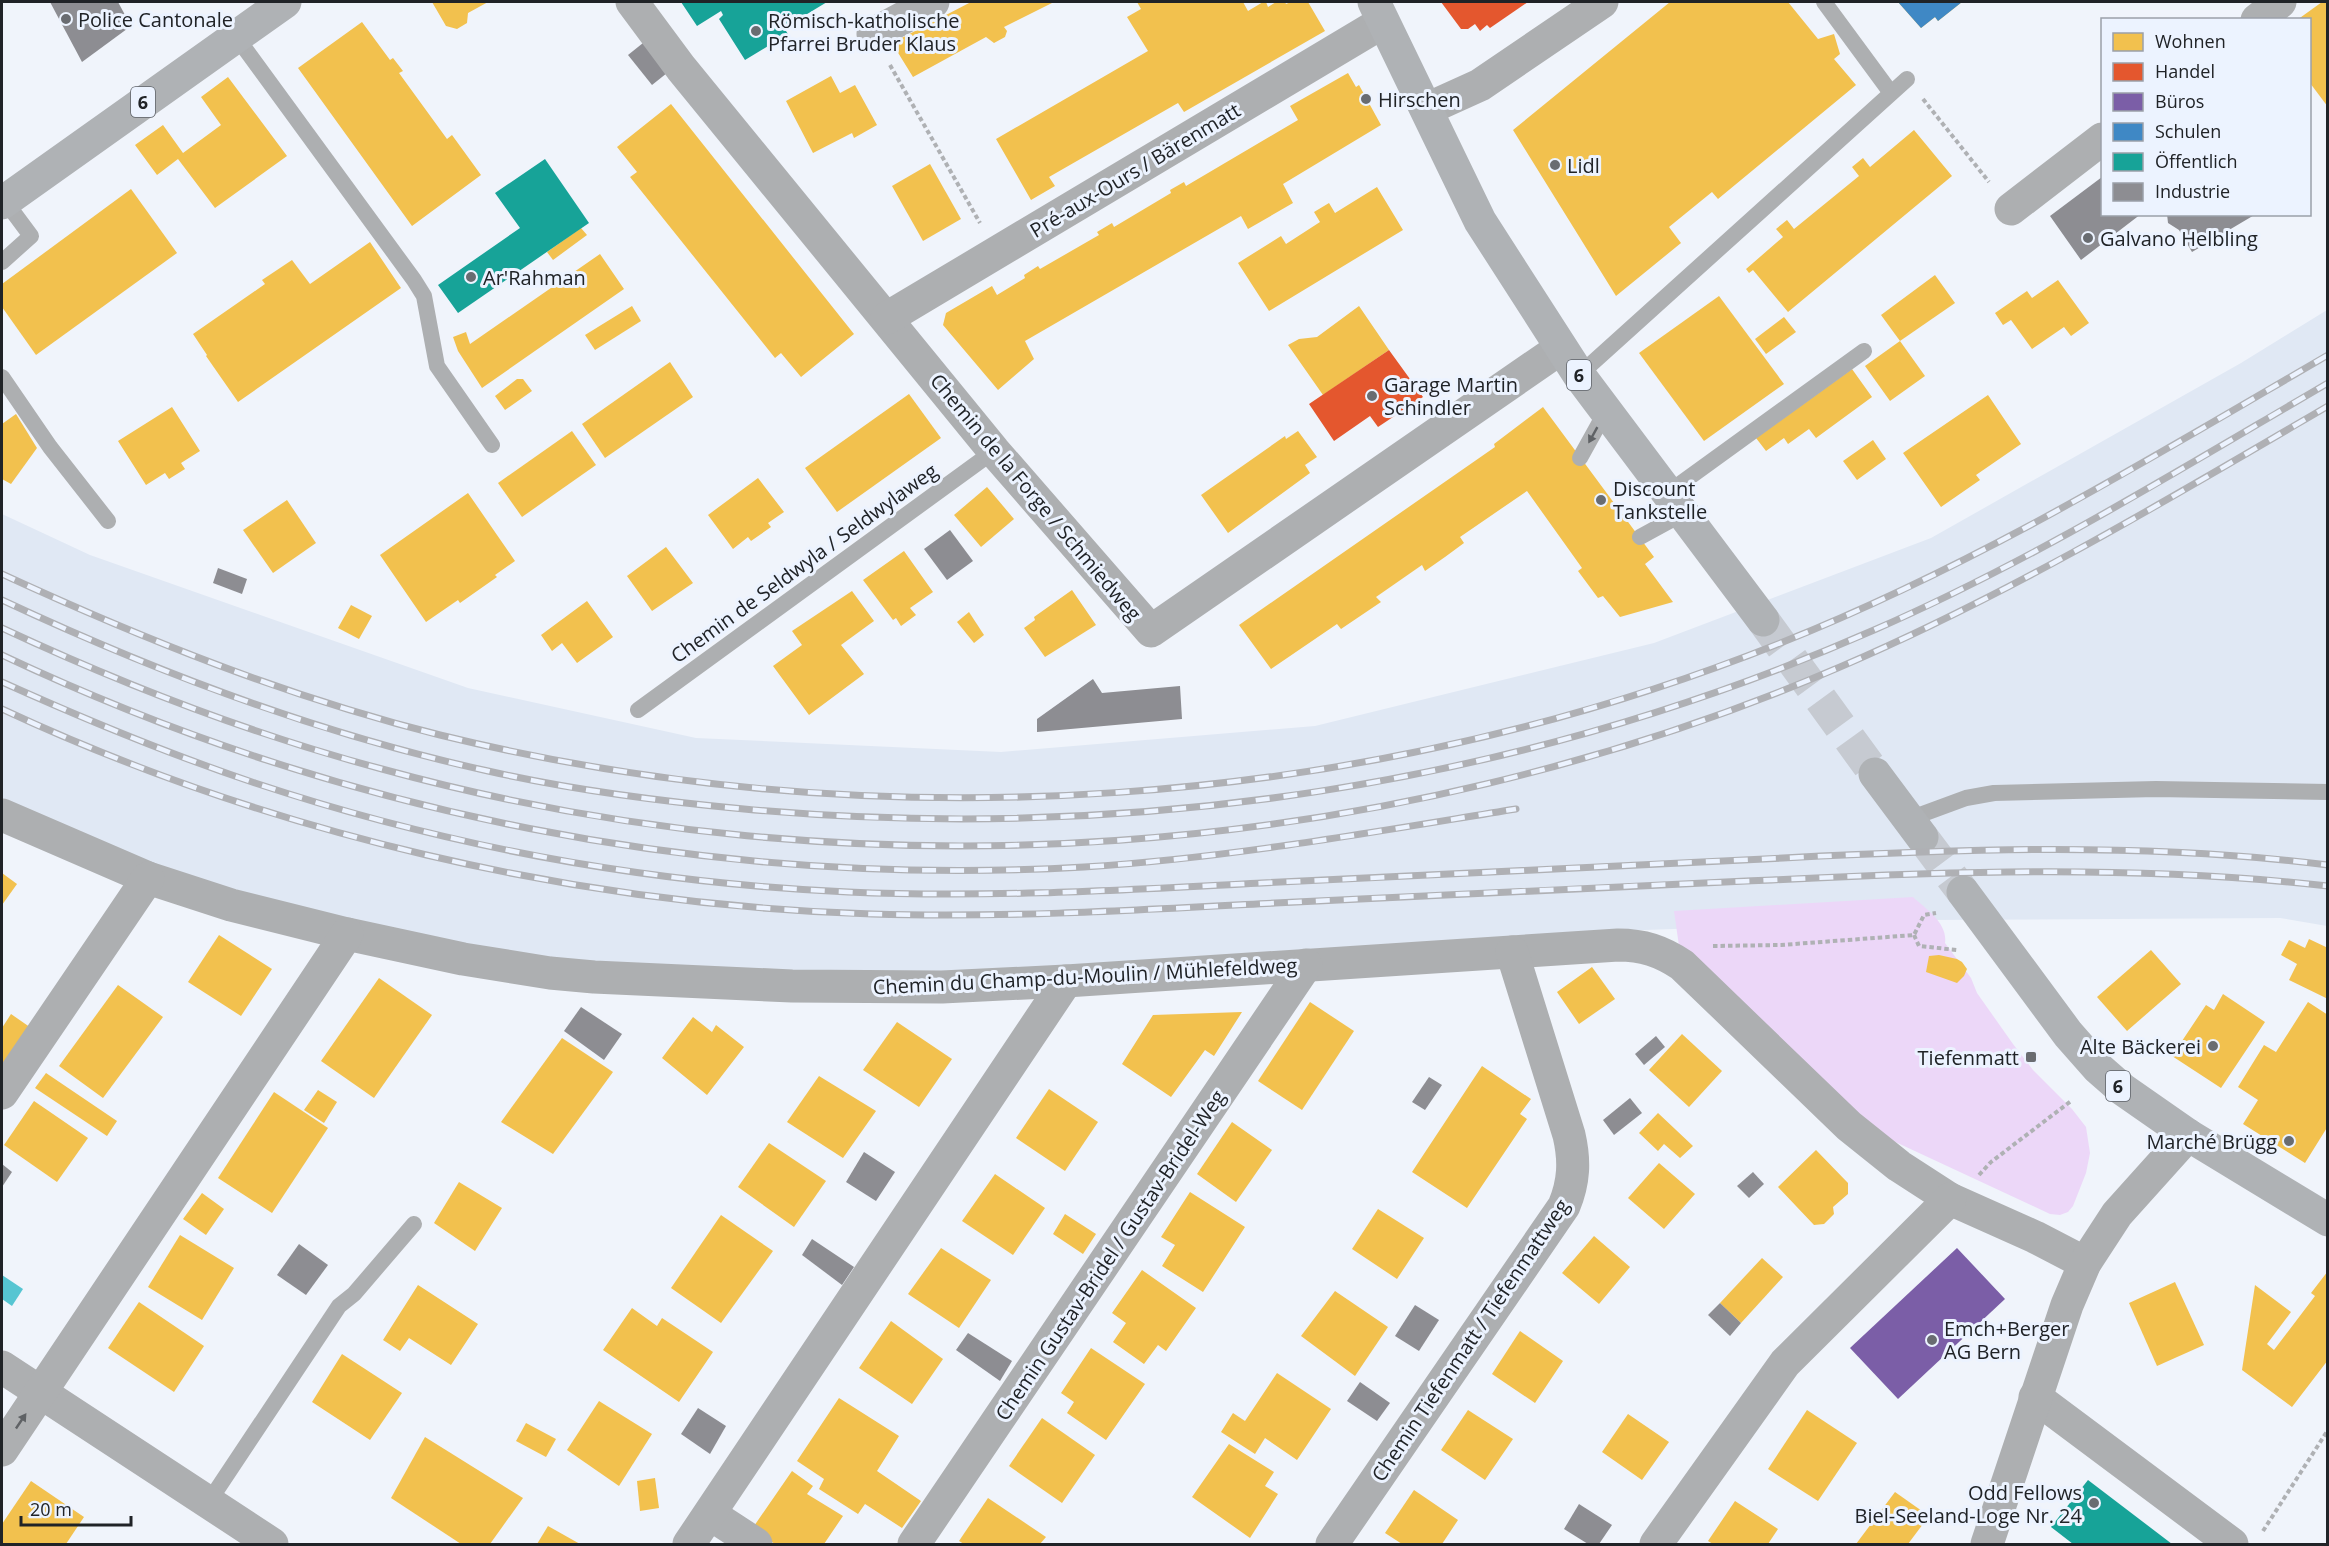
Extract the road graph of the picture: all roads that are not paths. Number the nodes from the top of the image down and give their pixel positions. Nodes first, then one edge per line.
1 (285, 2) edge
2 (632, 2) edge
3 (933, 2) edge
4 (1602, 2) edge
5 (1824, 2) edge
6 (2280, 2) edge
7 (1378, 12) edge
8 (2260, 18) edge
9 (873, 34) road end
10 (235, 35) junction
11 (1907, 79) road end
12 (1891, 93) junction
13 (1427, 109) junction
14 (2101, 141) edge
15 (3, 202) edge
16 (2011, 209) road end
17 (2, 262) edge
18 (887, 318) junction
19 (1561, 348) junction
20 (1864, 351) dead end
21 (1580, 375) junction
22 (2, 377) edge
23 (1606, 411) junction
24 (492, 445) dead end
25 (994, 451) junction
26 (1580, 458) dead end
27 (1677, 502) junction
28 (108, 521) dead end
29 (1640, 537) dead end
30 (1763, 620) tunnel mouth
31 (638, 710) dead end
32 (1875, 774) tunnel mouth
33 (2328, 792) edge
34 (2, 816) edge
35 (1916, 828) joint
36 (148, 878) junction
37 (1952, 902) tunnel mouth
38 (347, 934) junction
39 (1512, 952) junction
40 (1306, 965) junction
41 (1066, 981) junction
42 (2, 1093) edge
43 (2188, 1135) junction
44 (1961, 1190) junction
45 (2328, 1220) edge
46 (414, 1224) dead end
47 (2085, 1263) junction
48 (2, 1367) edge
49 (40, 1392) junction
50 (2035, 1397) junction
51 (2, 1450) edge
52 (208, 1503) junction
53 (710, 1514) junction
54 (2244, 1542) edge
55 (272, 1545) edge
56 (690, 1545) edge
57 (756, 1545) edge
58 (914, 1545) edge
59 (1332, 1545) edge
60 (1656, 1545) edge
61 (1987, 1545) edge

1 - 10 main road, 6
2 - 18 street, Chemin de la Forge / Schmiedweg
3 - 9 street
4 - 13 street
5 - 12 lane
6 - 8 street
7 - 13 main road, 6
7 - 18 street, Pré-aux-Ours / Bärenmatt
10 - 15 main road, 6
10 - 24 lane
11 - 12 lane
12 - 21 lane
13 - 19 main road, 6
14 - 16 street
15 - 17 lane
18 - 25 street, Chemin de la Forge / Schmiedweg
19 - 21 main road, 6
19 - 25 street, Chemin de la Forge / Schmiedweg
20 - 27 lane
21 - 23 main road, 6
22 - 28 lane
23 -> 26 lane
23 - 27 main road, 6
25 - 31 lane, Chemin de Seldwyla / Seldwylaweg
27 - 29 lane
27 - 30 main road, 6
32 - 35 main road
33 - 35 lane
34 - 36 street, Chemin du Champ-du-Moulin / Mühlefeldweg
36 - 38 street, Chemin du Champ-du-Moulin / Mühlefeldweg
36 - 42 street
37 - 43 main road, 6
38 - 41 street, Chemin du Champ-du-Moulin / Mühlefeldweg
38 - 49 street
39 - 40 street, Chemin du Champ-du-Moulin / Mühlefeldweg
39 - 44 street, Chemin du Champ-du-Moulin / Mühlefeldweg
39 - 59 street, Chemin Tiefenmatt / Tiefenmattweg
40 - 41 street, Chemin du Champ-du-Moulin / Mühlefeldweg
40 - 58 street, Chemin Gustav-Bridel / Gustav-Bridel-Weg
41 - 53 street
43 - 45 main road, 6
43 - 47 street
44 - 47 street, Chemin du Champ-du-Moulin / Mühlefeldweg
44 - 60 street
46 - 52 lane
47 - 50 street
48 - 49 street
51 -> 49 street
49 - 52 street
50 - 54 street
50 - 61 street
52 - 55 street
53 - 56 street
53 - 57 street

